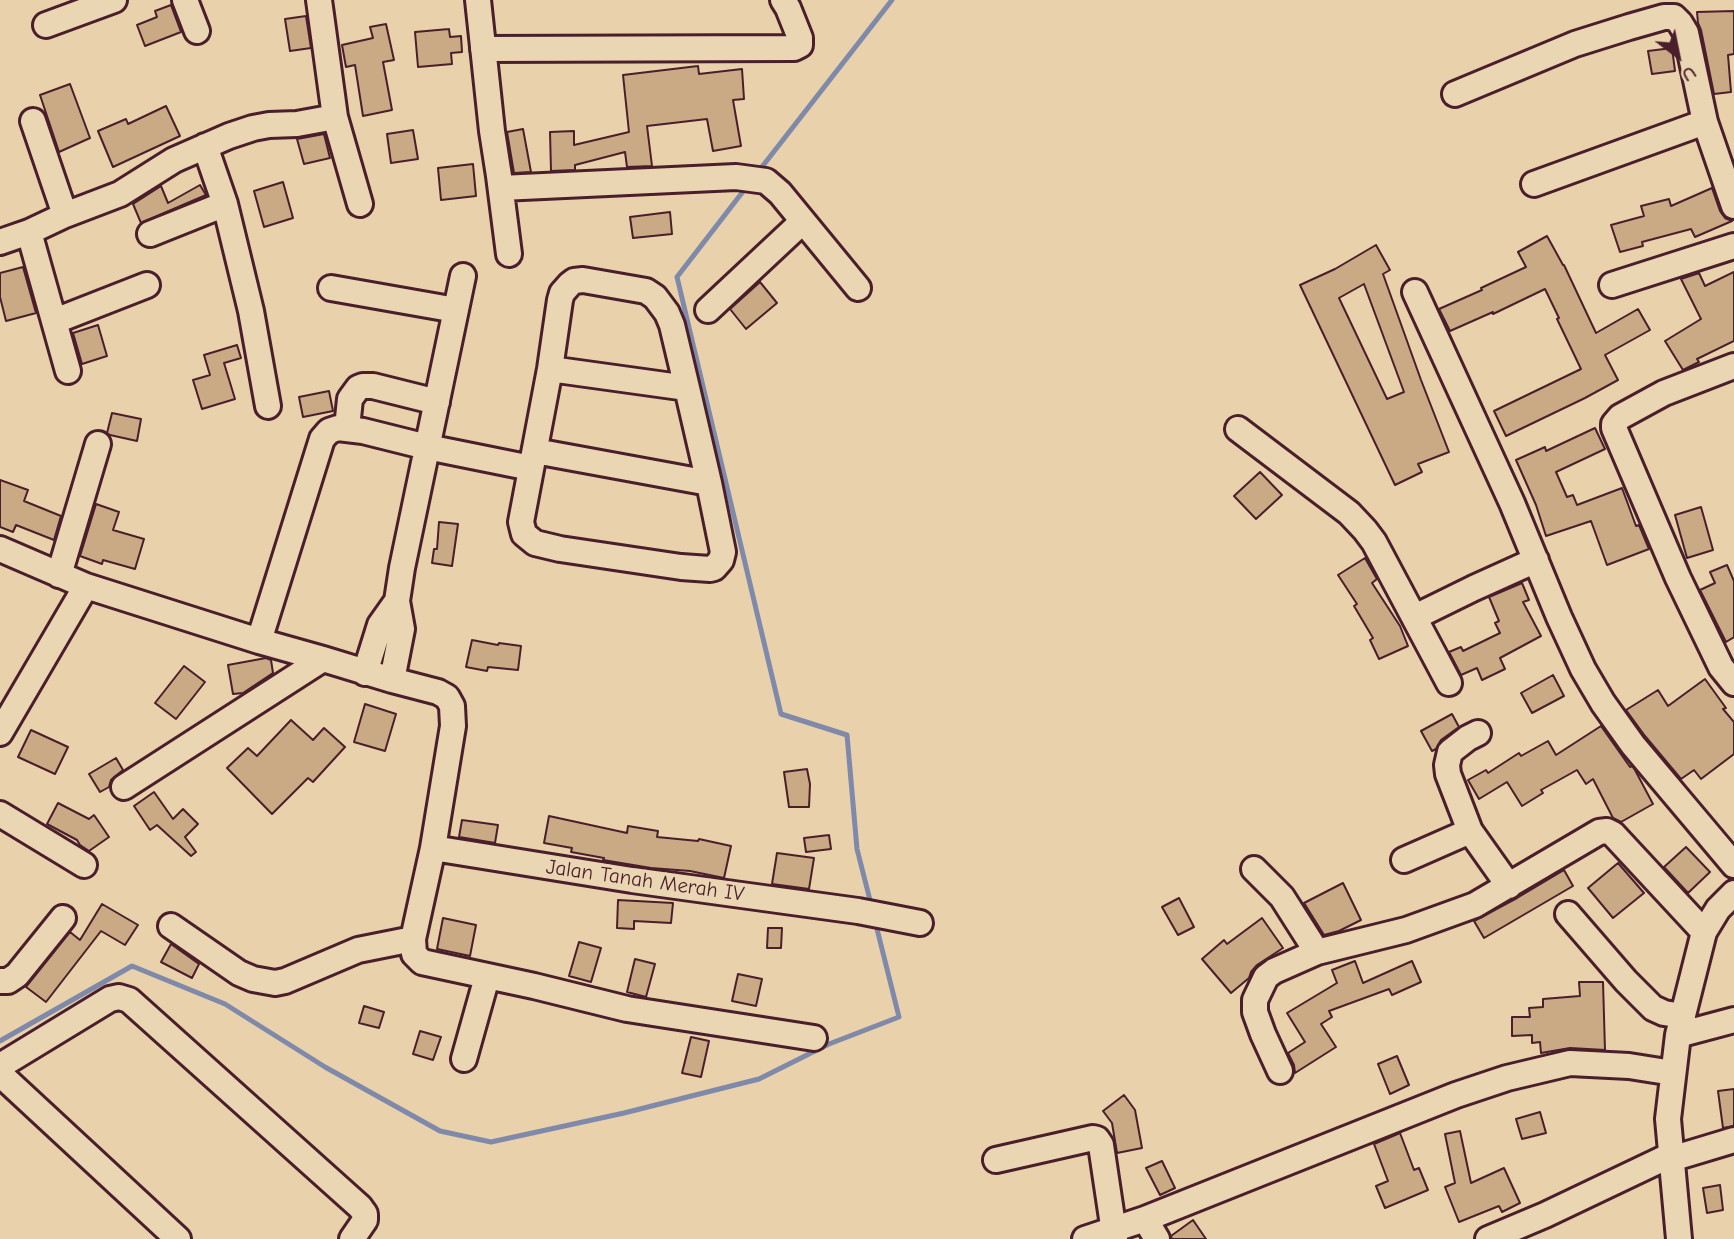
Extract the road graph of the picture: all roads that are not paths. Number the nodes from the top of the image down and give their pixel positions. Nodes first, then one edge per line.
1 (114, 0) edge
2 (186, 0) edge
3 (319, 0) edge
4 (478, 0) edge
5 (783, 0) edge
6 (46, 24) dead end
7 (197, 31) dead end
8 (483, 49) junction
9 (1455, 94) dead end
10 (335, 117) junction
11 (33, 121) dead end
12 (1705, 122) junction
13 (205, 146) junction
14 (1534, 184) dead end
15 (501, 188) junction
16 (225, 204) junction
17 (360, 205) dead end
18 (1734, 206) edge
19 (65, 215) junction
20 (802, 222) junction
21 (29, 232) junction
22 (150, 234) dead end
23 (0, 242) edge
24 (1734, 246) edge
25 (509, 254) dead end
26 (463, 276) dead end
27 (146, 285) dead end
28 (1612, 285) dead end
29 (331, 288) dead end
30 (858, 288) dead end
31 (1415, 292) dead end
32 (456, 310) junction
33 (708, 310) dead end
34 (55, 321) junction
35 (1734, 366) edge
36 (551, 369) junction
37 (68, 371) dead end
38 (687, 388) junction
39 (437, 402) junction
40 (268, 406) dead end
41 (347, 428) junction
42 (1238, 429) dead end
43 (98, 444) dead end
44 (427, 447) junction
45 (533, 459) junction
46 (709, 483) junction
47 (0, 549) edge
48 (1536, 560) junction
49 (59, 575) junction
50 (86, 586) junction
51 (397, 601) junction
52 (1415, 617) junction
53 (259, 641) junction
54 (323, 659) junction
55 (1730, 671) edge
56 (365, 673) junction
57 (392, 680) junction
58 (1449, 683) dead end
59 (0, 733) edge
60 (1478, 733) dead end
61 (124, 787) dead end
62 (0, 814) edge
63 (1470, 831) junction
64 (433, 848) junction
65 (1404, 860) dead end
66 (84, 865) dead end
67 (1734, 865) edge
68 (1254, 869) dead end
69 (1509, 886) junction
70 (1734, 893) edge
71 (1569, 914) dead end
72 (63, 918) dead end
73 (920, 923) dead end
74 (171, 926) dead end
75 (1704, 932) junction
76 (413, 939) junction
77 (1317, 952) junction
78 (487, 977) junction
79 (0, 981) edge
80 (1734, 1020) edge
81 (1681, 1026) junction
82 (814, 1038) dead end
83 (464, 1059) dead end
84 (0, 1066) edge
85 (1280, 1071) dead end
86 (1673, 1073) junction
87 (0, 1074) edge
88 (1734, 1140) edge
89 (1671, 1157) junction
90 (996, 1160) dead end
91 (1151, 1229) edge
92 (1114, 1235) edge
93 (178, 1239) edge
94 (352, 1239) edge
95 (1085, 1239) edge
96 (1488, 1239) edge
97 (1679, 1239) edge

1 - 6 street
2 - 7 street
3 - 10 street
4 - 8 street
5 - 8 street
8 - 15 street
9 - 12 street
10 - 13 street
10 - 17 street
11 - 19 street
12 - 14 street
12 - 18 street
13 - 16 street
13 - 19 street
15 - 20 street
15 - 25 street
16 - 22 street
16 - 40 street
19 - 21 street
20 - 30 street
20 - 33 street
21 - 23 street
21 - 34 street
24 - 28 street
26 - 32 street
27 - 34 street
29 - 32 street
31 - 48 street
32 - 39 street
34 - 37 street
35 - 55 street
36 - 38 street
36 - 38 street
36 - 45 street
38 - 46 street
39 - 41 street
39 - 44 street
41 - 44 street
41 - 53 street
42 - 52 street
43 - 49 street
44 - 45 street
44 - 51 street
45 - 46 street
45 - 46 street
47 - 49 street
48 - 52 street
48 - 67 street
49 - 50 street
50 - 53 street
50 - 59 street
51 - 56 street
51 - 57 street
52 - 58 street
53 - 54 street
54 - 56 street
54 - 61 street
56 - 57 street
57 - 64 street
60 - 63 street
62 - 66 street
63 - 65 street
63 - 69 street
64 - 73 street, Jalan Tanah Merah IV
64 - 76 street
68 - 77 street
69 - 75 street
69 - 77 street
70 - 75 street
71 - 81 street
72 - 79 street
74 - 76 street
75 - 81 street
76 - 78 street
77 - 85 street
78 - 82 street
78 - 83 street
80 - 81 street
81 - 86 street
84 - 94 street
86 - 89 street
86 - 91 street
87 - 93 street
88 - 89 street
89 - 96 street
89 - 97 street
90 - 92 street
91 - 92 street
92 - 95 street

